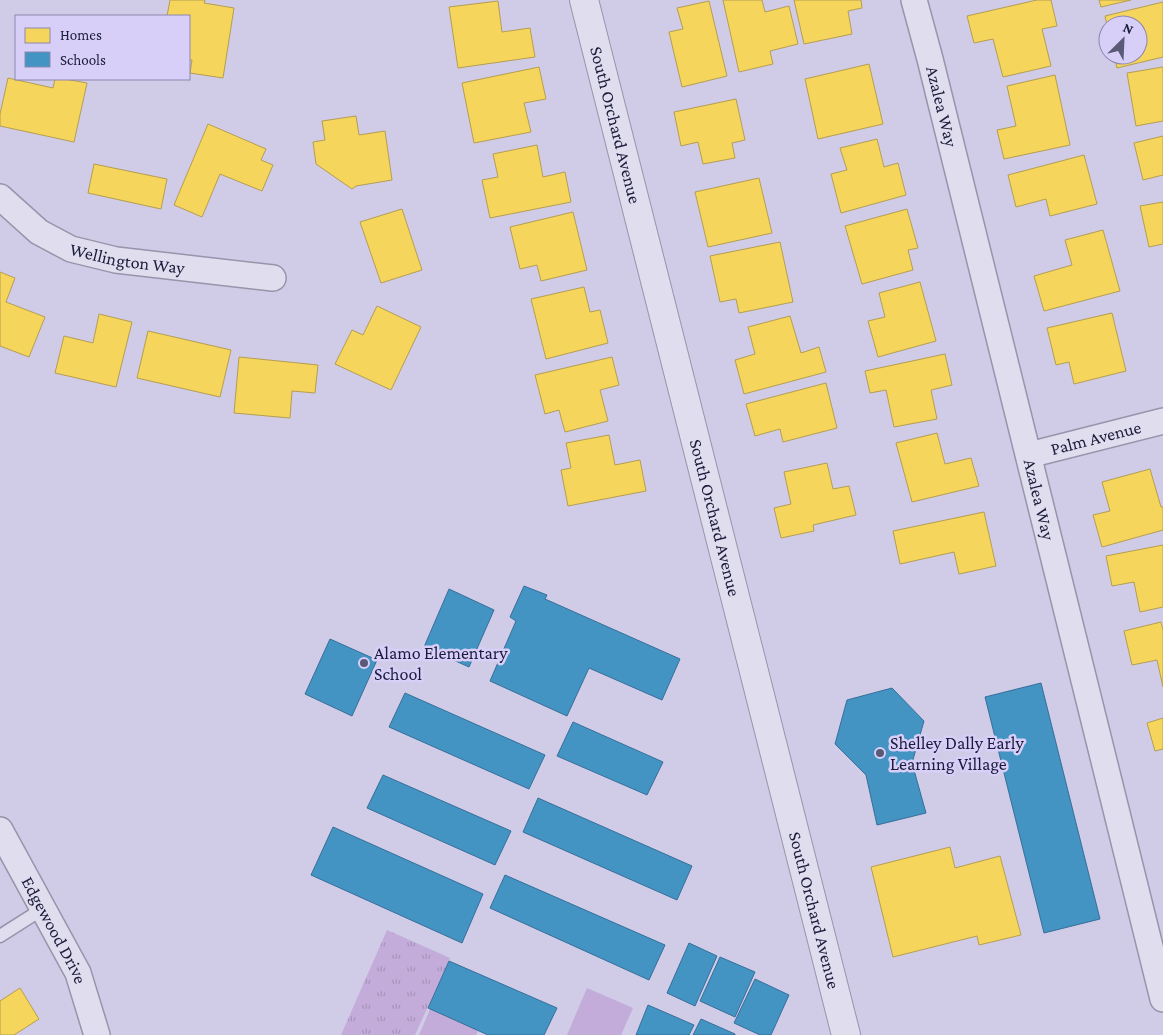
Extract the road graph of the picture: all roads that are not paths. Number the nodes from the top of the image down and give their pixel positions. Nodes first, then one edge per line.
1 (584, 0) edge
2 (914, 0) edge
3 (0, 197) edge
4 (273, 278) dead end
5 (1163, 421) edge
6 (1029, 455) junction
7 (0, 830) edge
8 (44, 908) junction
9 (0, 936) edge
10 (1163, 999) edge
11 (97, 1035) edge
12 (846, 1035) edge

1 - 12 street, South Orchard Avenue
2 - 6 street, Azalea Way
3 - 4 street, Wellington Way
5 - 6 street, Palm Avenue
6 - 10 street, Azalea Way
7 - 8 street, Edgewood Drive
8 - 9 lane
8 - 11 street, Edgewood Drive

